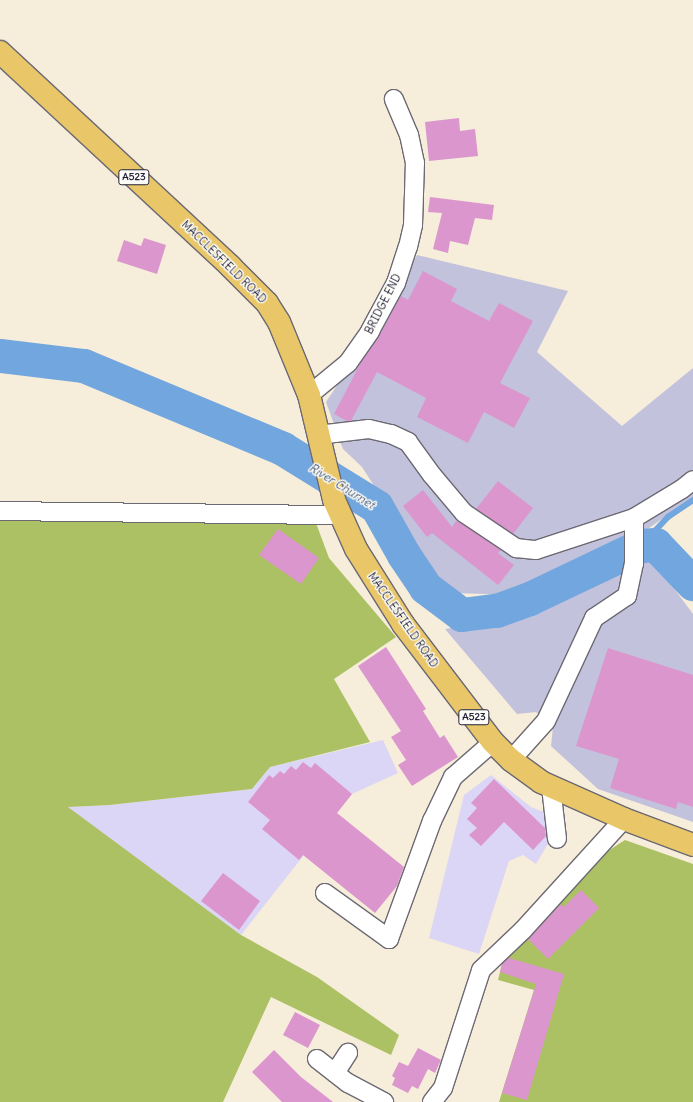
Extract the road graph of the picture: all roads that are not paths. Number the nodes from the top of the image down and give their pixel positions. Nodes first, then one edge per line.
1 (0, 52) edge
2 (394, 99) dead end
3 (309, 395) junction
4 (320, 441) junction
5 (693, 480) edge
6 (337, 507) junction
7 (0, 512) edge
8 (634, 518) junction
9 (493, 742) junction
10 (511, 760) junction
11 (552, 787) junction
12 (624, 819) junction
13 (557, 839) dead end
14 (693, 845) edge
15 (325, 893) dead end
16 (348, 1053) dead end
17 (317, 1059) dead end
18 (335, 1072) junction
19 (384, 1102) edge
20 (432, 1102) edge

1 - 3 highway, MACCLESFIELD ROAD / A523
2 - 3 street, BRIDGE END
3 - 4 highway, MACCLESFIELD ROAD / A523
4 - 6 highway, MACCLESFIELD ROAD / A523
4 - 8 street
5 - 8 street
6 - 7 street
6 - 9 highway, MACCLESFIELD ROAD / A523
8 - 10 street
9 - 10 highway, MACCLESFIELD ROAD / A523
9 - 15 street
10 - 11 highway, MACCLESFIELD ROAD / A523
11 - 12 highway, MACCLESFIELD ROAD / A523
11 - 13 street
12 - 14 highway, MACCLESFIELD ROAD / A523
12 - 20 street
16 - 18 street
17 - 18 street
18 - 19 street

